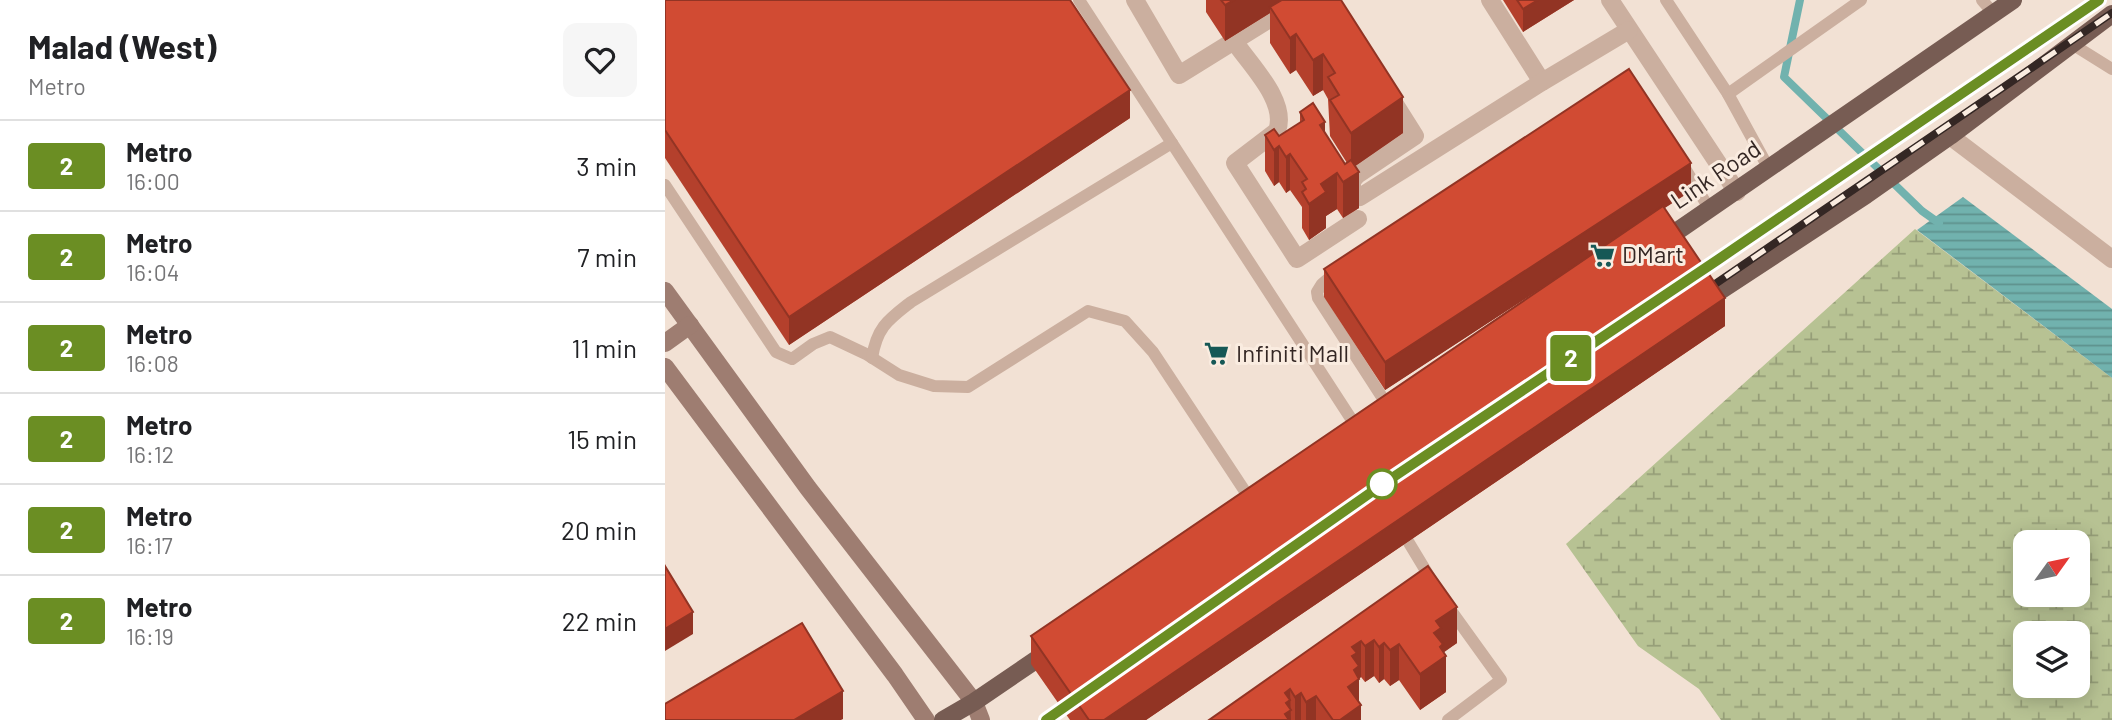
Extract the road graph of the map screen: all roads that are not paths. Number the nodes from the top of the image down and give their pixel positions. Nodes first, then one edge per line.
1 (1079, 0) edge
2 (1135, 0) edge
3 (1300, 0) edge
4 (1490, 0) edge
5 (1610, 0) edge
6 (1666, 0) edge
7 (1861, 0) edge
8 (1982, 0) edge
9 (2013, 0) edge
10 (1994, 14) junction
11 (2112, 14) edge
12 (1629, 30) junction
13 (1234, 41) junction
14 (2072, 44) junction
15 (2112, 69) edge
16 (1542, 82) junction
17 (1385, 89) edge
18 (1728, 94) junction
19 (1950, 136) junction
20 (1172, 143) junction
21 (1679, 159) edge
22 (1776, 164) junction
23 (665, 185) edge
24 (1737, 192) junction
25 (1710, 210) junction
26 (1358, 219) dead end
27 (1640, 256) edge
28 (2112, 259) edge
29 (1344, 267) edge
30 (665, 291) edge
31 (1689, 311) edge
32 (690, 325) junction
33 (665, 343) edge
34 (871, 358) junction
35 (665, 367) edge
36 (1256, 508) edge
37 (1391, 512) edge
38 (1065, 640) edge
39 (974, 702) junction
40 (926, 720) edge
41 (943, 720) edge
42 (981, 720) edge
43 (1448, 720) edge

1 - 20 lane
2 - 13 street
3 - 13 street
4 - 16 street
5 - 12 street
6 - 18 lane
7 - 18 lane
8 - 10 lane
9 - 10 main road
10 - 22 main road, Link Road
11 - 14 main road
12 - 16 street
12 - 24 street
13 - 26 street
14 - 15 lane
14 - 19 main road
16 - 17 street
18 - 22 lane
19 - 28 street
19 - 31 main road
20 - 29 lane
20 - 34 lane
21 - 25 lane
22 - 24 main road, Link Road
23 - 34 lane
24 - 25 main road, Link Road
25 - 27 main road, Link Road
30 - 32 street
32 - 33 street
32 - 39 street
34 - 36 lane
35 - 40 street
37 - 43 lane
38 - 39 main road
39 - 41 main road
39 - 42 street

